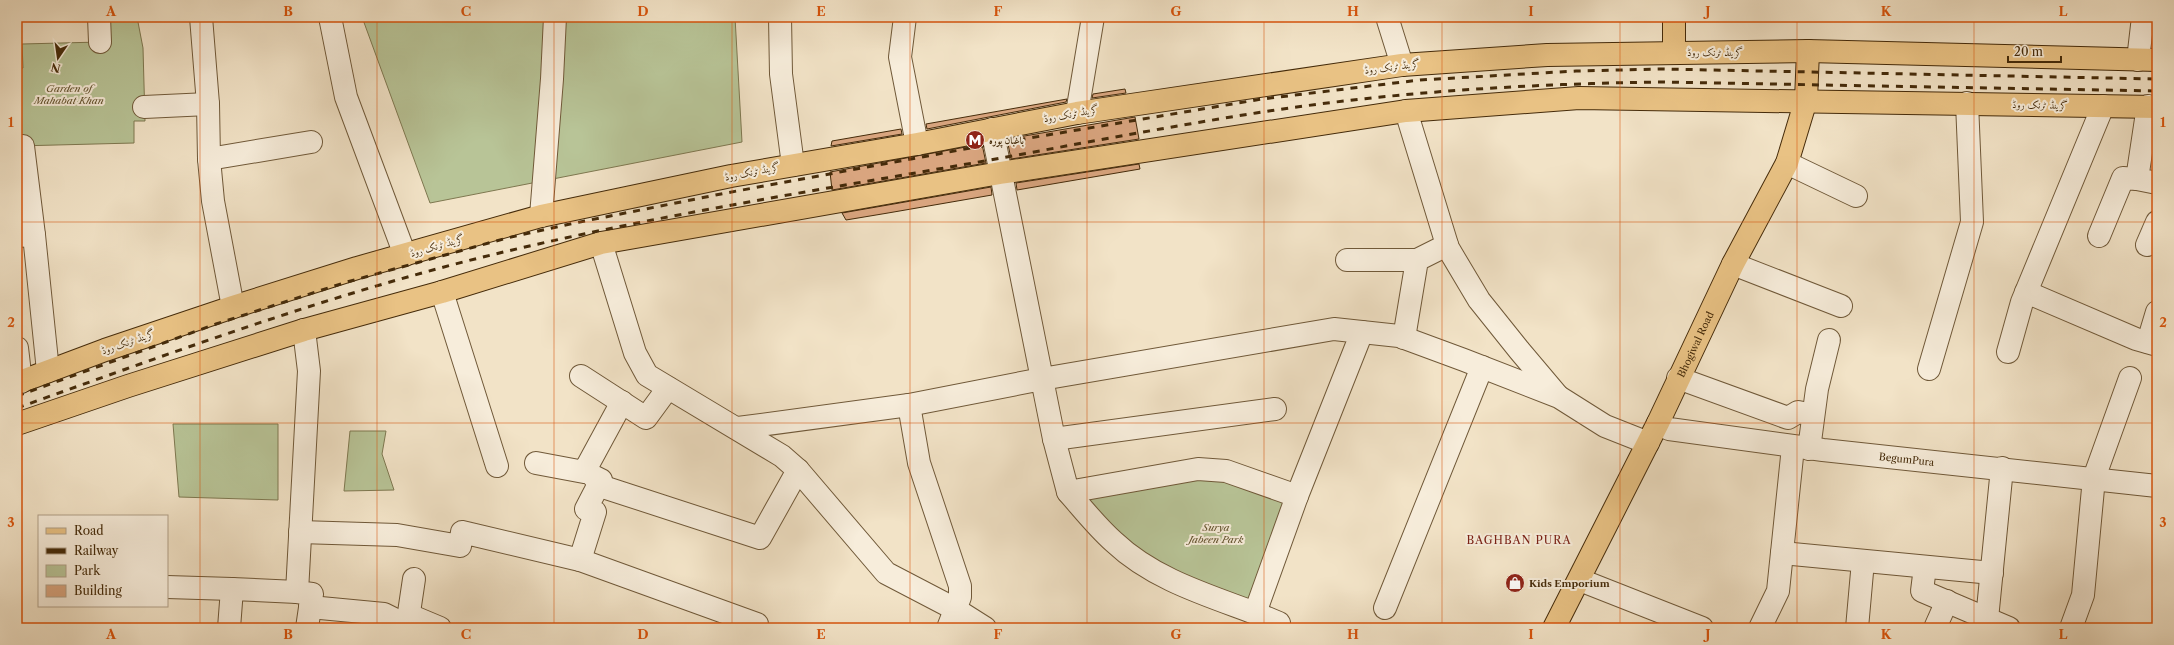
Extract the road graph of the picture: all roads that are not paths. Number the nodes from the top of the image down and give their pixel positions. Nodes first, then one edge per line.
1 (99, 17) edge
2 (201, 17) edge
3 (330, 17) edge
4 (555, 17) edge
5 (780, 17) edge
6 (905, 17) edge
7 (1093, 17) edge
8 (1387, 17) edge
9 (1674, 17) edge
10 (2143, 17) edge
11 (100, 42) dead end
12 (1808, 51) junction
13 (1674, 52) junction
14 (2148, 60) edge
15 (1402, 65) junction
16 (1806, 100) junction
17 (1967, 103) junction
18 (208, 104) junction
19 (2103, 106) junction
20 (144, 107) dead end
21 (2153, 107) edge
22 (1406, 111) junction
23 (1077, 112) junction
24 (992, 128) junction
25 (311, 142) dead end
26 (918, 144) junction
27 (17, 146) edge
28 (209, 159) junction
29 (1787, 163) junction
30 (793, 165) junction
31 (1000, 172) junction
32 (2147, 181) edge
33 (1856, 196) dead end
34 (541, 216) junction
35 (2157, 222) edge
36 (25, 236) edge
37 (2099, 236) dead end
38 (601, 243) junction
39 (1447, 245) junction
40 (2147, 245) dead end
41 (405, 255) junction
42 (1347, 260) dead end
43 (1417, 260) junction
44 (1733, 264) junction
45 (442, 292) junction
46 (2026, 292) junction
47 (1841, 306) dead end
48 (233, 307) junction
49 (2157, 312) edge
50 (304, 330) junction
51 (1362, 332) junction
52 (1404, 338) junction
53 (1829, 340) dead end
54 (2152, 344) edge
55 (17, 348) edge
56 (2008, 352) dead end
57 (1482, 367) junction
58 (1929, 369) dead end
59 (48, 371) junction
60 (581, 376) dead end
61 (1678, 378) junction
62 (2130, 378) dead end
63 (1042, 379) junction
64 (19, 382) edge
65 (668, 388) junction
66 (1559, 397) junction
67 (622, 402) junction
68 (909, 405) junction
69 (1274, 409) dead end
70 (1813, 415) junction
71 (1658, 423) junction
72 (17, 424) edge
73 (738, 428) junction
74 (1054, 439) junction
75 (1648, 443) junction
76 (1801, 448) junction
77 (536, 463) dead end
78 (497, 466) dead end
79 (2002, 468) junction
80 (798, 470) junction
81 (591, 478) junction
82 (2094, 478) junction
83 (2157, 486) edge
84 (1068, 492) junction
85 (1298, 496) junction
86 (300, 532) junction
87 (1782, 553) junction
88 (580, 560) junction
89 (1863, 561) junction
90 (1925, 567) junction
91 (1992, 573) junction
92 (414, 578) dead end
93 (1580, 580) junction
94 (168, 587) edge
95 (232, 588) junction
96 (1947, 602) junction
97 (1385, 608) dead end
98 (305, 609) edge
99 (1256, 613) junction
100 (951, 618) edge
101 (1987, 619) junction
102 (409, 623) edge
103 (1689, 626) edge
104 (229, 628) edge
105 (440, 628) edge
106 (756, 628) edge
107 (985, 628) edge
108 (1276, 628) edge
109 (1554, 628) edge
110 (1760, 628) edge
111 (1858, 628) edge
112 (1934, 628) edge
113 (2010, 628) edge
114 (2071, 628) edge

1 - 11 street
2 - 18 street
3 - 41 street
4 - 34 street
5 - 30 street
6 - 26 street
7 - 23 street
8 - 15 street
9 - 13 main road
10 - 14 street
12 - 13 main road, گرینڈ ٹرنک روڈ
12 - 14 main road, گرینڈ ٹرنک روڈ
12 - 16 main road, Bhogiwal Road
13 - 15 main road, گرینڈ ٹرنک روڈ
15 - 23 main road, گرینڈ ٹرنک روڈ
16 - 17 main road, گرینڈ ٹرنک روڈ
16 - 22 main road, گرینڈ ٹرنک روڈ
16 - 29 main road, Bhogiwal Road
17 - 19 main road, گرینڈ ٹرنک روڈ
17 - 58 street
18 - 20 street
18 - 28 street
19 - 21 main road, گرینڈ ٹرنک روڈ
19 - 46 street
21 - 32 street
22 - 31 main road, گرینڈ ٹرنک روڈ
22 - 39 street
23 - 24 main road, گرینڈ ٹرنک روڈ
24 - 26 main road, گرینڈ ٹرنک روڈ
24 - 31 street
25 - 28 street
26 - 30 main road, گرینڈ ٹرنک روڈ
27 - 36 street
28 - 48 street
29 - 33 street
29 - 44 main road, Bhogiwal Road
30 - 34 main road, گرینڈ ٹرنک روڈ
31 - 38 main road, گرینڈ ٹرنک روڈ
31 - 63 street
32 - 37 street
34 - 41 main road, گرینڈ ٹرنک روڈ
35 - 40 street
36 - 59 street
38 - 45 main road, گرینڈ ٹرنک روڈ
38 - 65 street
39 - 43 street
39 - 66 street
41 - 48 main road, گرینڈ ٹرنک روڈ
42 - 43 street
43 - 52 street
44 - 47 street
44 - 61 main road, Bhogiwal Road
45 - 50 main road, گرینڈ ٹرنک روڈ
45 - 78 street
46 - 54 street
46 - 56 street
48 - 59 main road, گرینڈ ٹرنک روڈ
49 - 54 street
50 - 72 main road, گرینڈ ٹرنک روڈ
50 - 86 street
51 - 52 street
51 - 63 street
51 - 85 street
52 - 57 street
53 - 70 street
55 - 64 street
57 - 66 street
57 - 97 street
59 - 64 main road, گرینڈ ٹرنک روڈ
60 - 67 street
61 - 70 street
61 - 71 main road, Bhogiwal Road
62 - 82 street
63 - 68 street
63 - 74 street
65 - 67 street
65 - 73 street
66 - 75 street
67 - 81 street
68 - 73 street
68 - 100 street
69 - 74 street
70 - 76 street
71 - 75 main road, Bhogiwal Road
71 - 76 street, BegumPura
73 - 80 street
74 - 84 street
75 - 93 main road, Bhogiwal Road
76 - 79 street, BegumPura
76 - 87 street
77 - 81 street
79 - 82 street, BegumPura
79 - 91 street
80 - 81 street
80 - 100 street
81 - 88 street
82 - 83 street, BegumPura
82 - 114 street
84 - 85 street
84 - 99 street
85 - 99 street
86 - 88 street
86 - 98 street
87 - 89 street
87 - 110 street
88 - 106 street
89 - 90 street
89 - 111 street
90 - 91 street
90 - 96 street
91 - 101 street
92 - 102 street
93 - 103 street
93 - 109 main road, Bhogiwal Road
94 - 95 street
95 - 98 street
95 - 104 street
96 - 101 street
96 - 112 street
98 - 102 street
99 - 108 street
100 - 107 street
101 - 113 street
102 - 105 street

